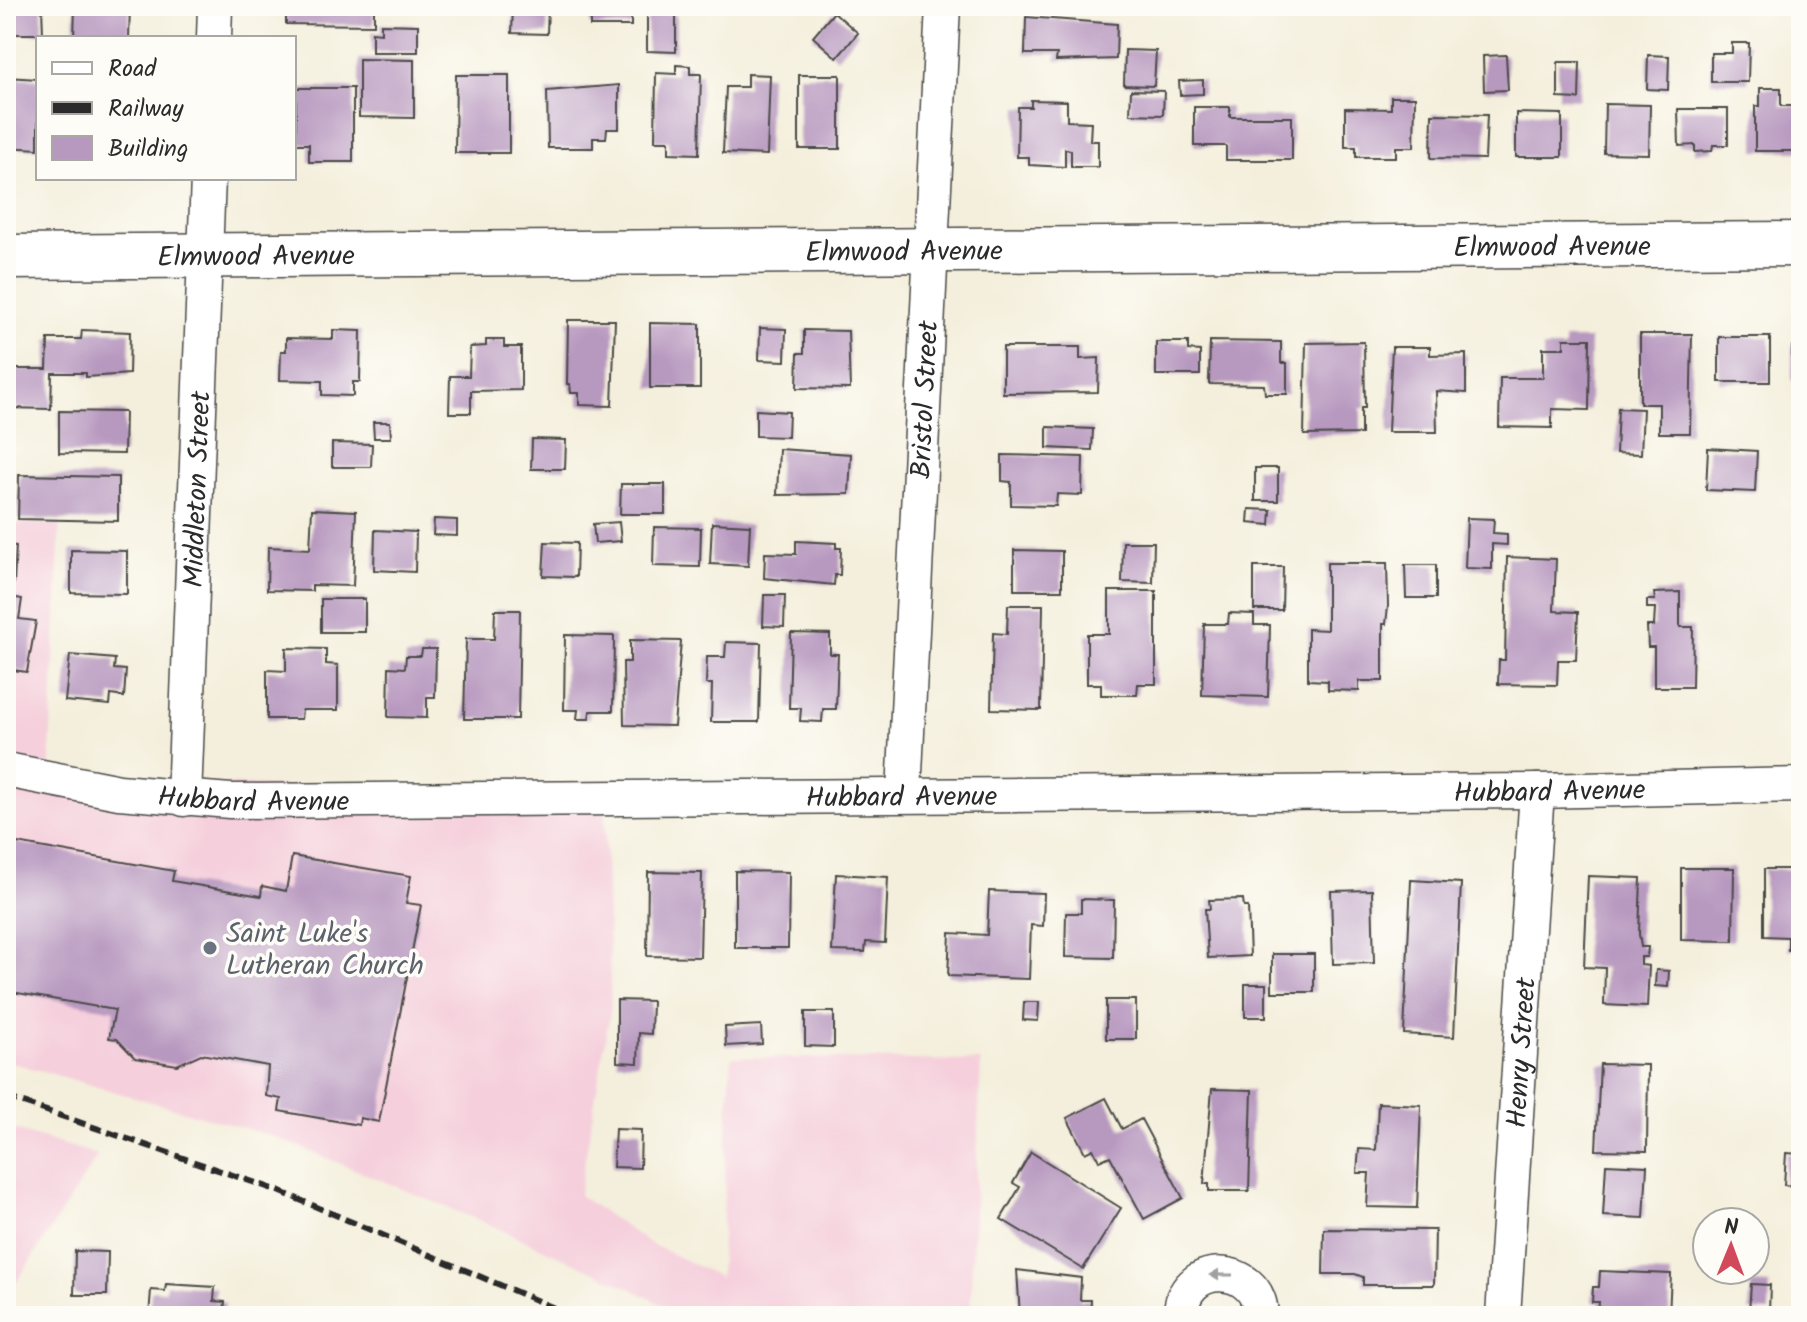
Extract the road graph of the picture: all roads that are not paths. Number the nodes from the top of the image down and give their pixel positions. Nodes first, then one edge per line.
1 (215, 6) edge
2 (943, 6) edge
3 (214, 36) edge
4 (208, 180) edge
5 (1801, 244) edge
6 (929, 252) junction
7 (206, 255) junction
8 (6, 257) edge
9 (6, 770) edge
10 (1801, 785) edge
11 (1537, 791) junction
12 (904, 793) junction
13 (184, 799) junction
14 (1181, 1316) edge
15 (1261, 1316) edge
16 (1503, 1316) edge

1 - 3 street
2 - 6 street, Bristol Street
4 - 7 street, Middleton Street
5 - 6 street, Elmwood Avenue
6 - 7 street, Elmwood Avenue
6 - 12 street, Bristol Street
7 - 8 street, Elmwood Avenue
7 - 13 street, Middleton Street
9 - 13 street, Hubbard Avenue
10 - 11 street, Hubbard Avenue
11 - 12 street, Hubbard Avenue
11 - 16 street, Henry Street
12 - 13 street, Hubbard Avenue
15 -> 14 street

